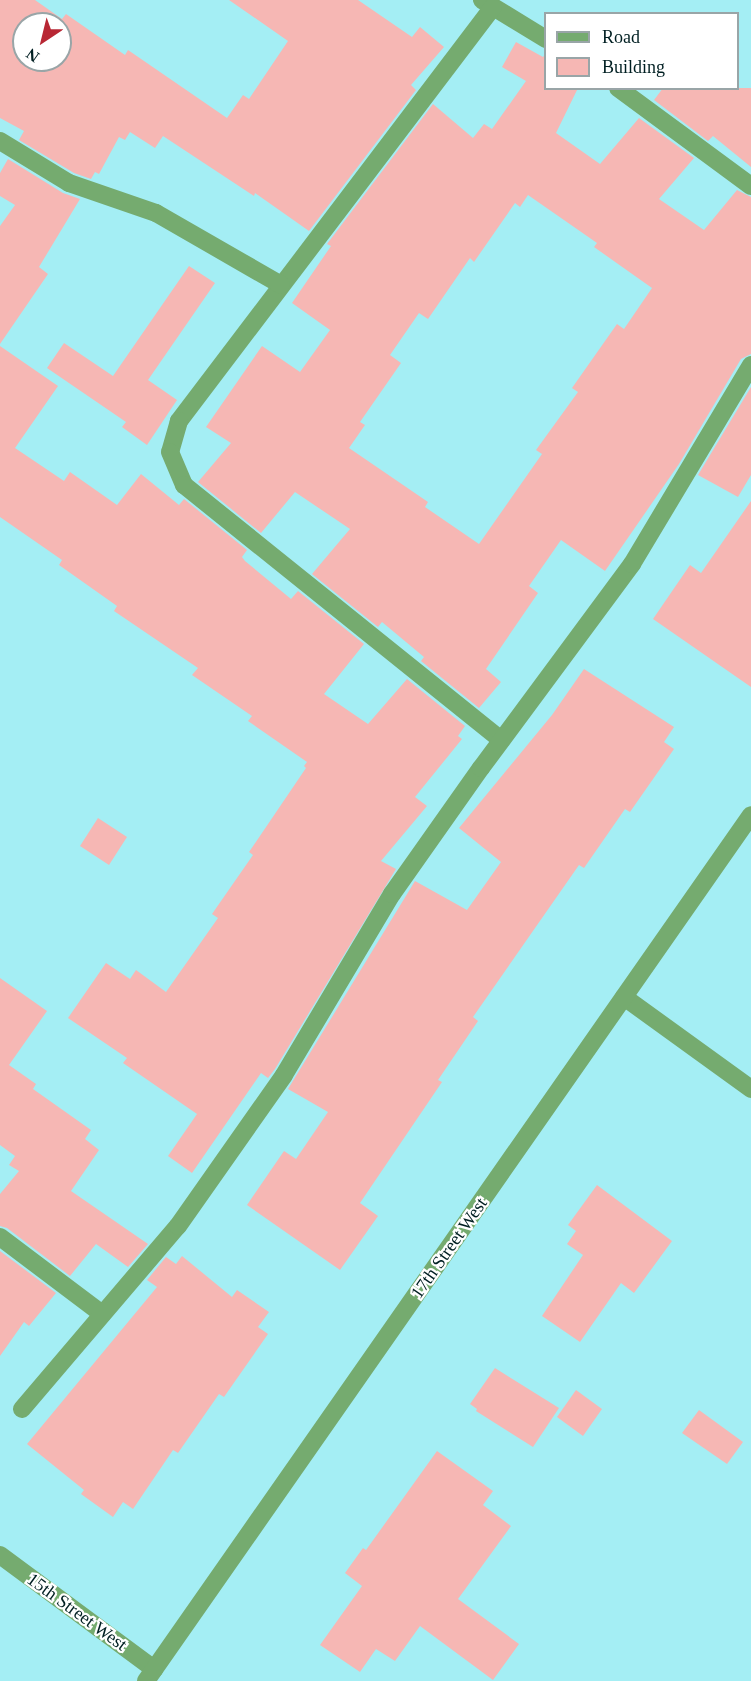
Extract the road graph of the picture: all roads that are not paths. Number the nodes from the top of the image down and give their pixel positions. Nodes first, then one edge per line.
1 (487, 3) edge
2 (544, 38) edge
3 (621, 90) edge
4 (0, 141) edge
5 (751, 186) edge
6 (282, 285) junction
7 (751, 365) edge
8 (501, 740) junction
9 (751, 815) edge
10 (624, 997) junction
11 (751, 1089) edge
12 (0, 1238) edge
13 (102, 1314) junction
14 (22, 1409) dead end
15 (0, 1555) edge
16 (150, 1675) edge

1 - 2 street
1 - 6 street
3 - 5 street
4 - 6 street
6 - 8 street
7 - 8 street
8 - 13 street
9 - 10 street, 17th Street West
10 - 11 street
10 - 16 street, 17th Street West
12 - 13 street
13 - 14 street
15 - 16 street, 15th Street West

